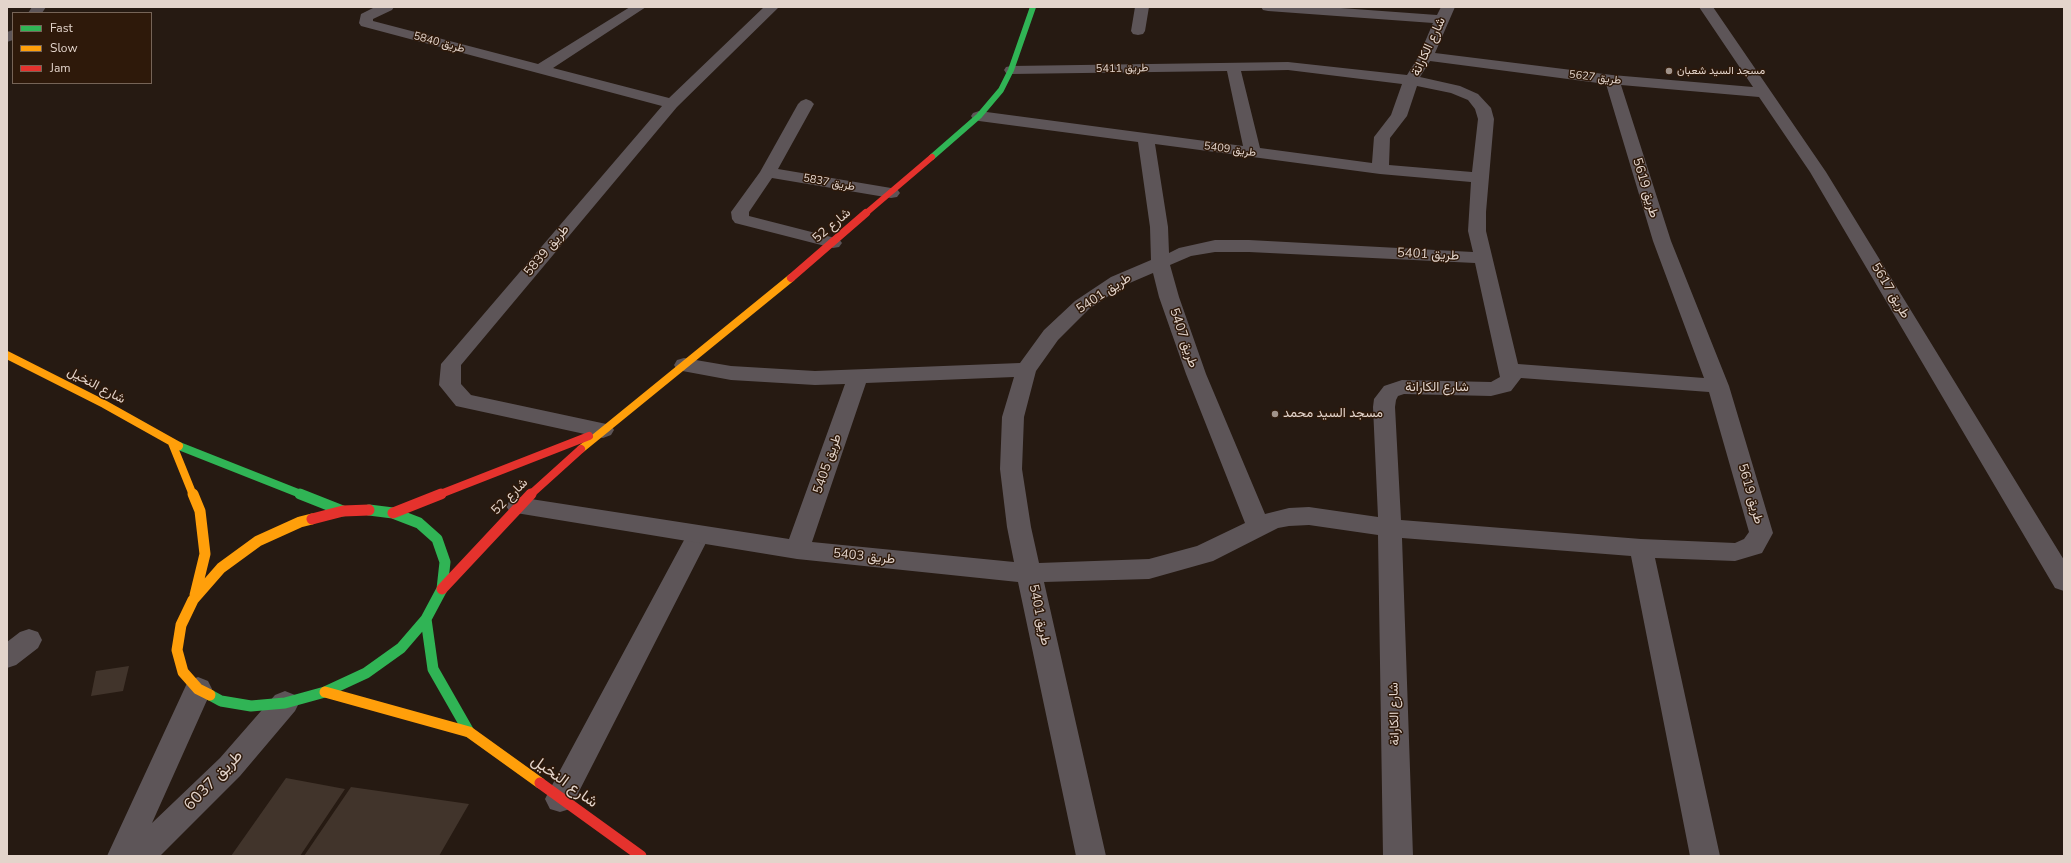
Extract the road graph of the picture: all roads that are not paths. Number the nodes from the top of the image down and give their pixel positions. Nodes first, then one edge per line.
1 (387, 7) edge
2 (639, 7) edge
3 (772, 7) edge
4 (1033, 7) edge
5 (1142, 7) edge
6 (1268, 7) edge
7 (1706, 7) edge
8 (1445, 13) edge
9 (1138, 31) dead end
10 (1426, 56) junction
11 (1233, 67) junction
12 (539, 70) junction
13 (1011, 70) junction
14 (1411, 80) junction
15 (1612, 80) junction
16 (1765, 93) junction
17 (672, 104) junction
18 (806, 104) dead end
19 (979, 116) junction
20 (1146, 138) junction
21 (1253, 153) junction
22 (1380, 169) junction
23 (768, 172) junction
24 (1481, 178) junction
25 (891, 193) junction
26 (833, 243) junction
27 (1483, 258) junction
28 (1160, 261) junction
29 (7, 355) edge
30 (684, 365) junction
31 (1026, 370) junction
32 (1509, 370) junction
33 (858, 377) junction
34 (1718, 386) junction
35 (603, 430) junction
36 (172, 443) junction
37 (518, 506) junction
38 (343, 511) junction
39 (393, 513) junction
40 (1259, 528) junction
41 (1390, 528) junction
42 (698, 534) junction
43 (1640, 548) junction
44 (797, 550) junction
45 (2057, 557) edge
46 (1030, 573) junction
47 (2064, 581) edge
48 (442, 589) junction
49 (193, 600) junction
50 (426, 619) junction
51 (29, 640) dead end
52 (7, 657) edge
53 (198, 689) junction
54 (324, 692) junction
55 (285, 703) junction
56 (469, 732) junction
57 (560, 799) junction
58 (122, 856) edge
59 (139, 856) edge
60 (641, 856) edge
61 (1091, 856) edge
62 (1398, 856) edge
63 (1705, 856) edge

1 - 12 street, طريق 5840
2 - 12 street
3 - 17 street, طريق 5839
4 - 13 street, شارع 52
5 - 9 street
6 - 8 street
7 - 16 street, طريق 5617
8 - 10 street, شارع الكارانة
10 - 14 street, شارع الكارانة
10 - 15 street, طريق 5627
11 - 13 street, طريق 5411
11 - 14 street, طريق 5411
11 - 21 street
12 - 17 street, طريق 5840
13 - 19 street, شارع 52
14 - 22 street
14 - 24 street, شارع الكارانة
15 - 16 street, طريق 5627
15 - 34 street, طريق 5619
16 - 45 street, طريق 5617
17 - 35 street, طريق 5839
18 - 23 street
19 - 20 street, طريق 5409
19 - 25 street, شارع 52
20 - 21 street, طريق 5409
20 - 28 street, طريق 5407
21 - 22 street, طريق 5409
22 - 24 street, طريق 5409
23 - 25 street, طريق 5837
23 - 26 street
24 - 27 street, شارع الكارانة
25 - 26 street, شارع 52
26 - 30 street, شارع 52
27 - 28 street, طريق 5401
27 - 32 street, شارع الكارانة
28 - 31 street, طريق 5401
28 - 40 street, طريق 5407
29 - 36 street, شارع النخيل
30 - 33 street
30 - 35 street, شارع 52
31 - 33 street
31 - 46 street, طريق 5401
32 - 34 street
32 - 41 street, شارع الكارانة
33 - 44 street, طريق 5405
34 - 43 street, طريق 5619
35 - 37 street, شارع 52
35 - 39 street, شارع 52
36 - 38 street, شارع النخيل
36 - 49 street
37 - 42 street, طريق 5403
37 - 48 street, شارع 52
38 - 39 street
38 - 49 street
39 - 48 street
40 - 41 street, طريق 5403
40 - 46 street, طريق 5403
41 - 43 street, طريق 5619
41 - 62 street, شارع الكارانة
42 - 44 street, طريق 5403
42 - 57 street
43 - 63 street
44 - 46 street, طريق 5403
45 - 47 street, طريق 5617
46 - 61 street, طريق 5401
48 - 50 street
49 - 53 street
50 - 54 street
50 - 56 street, شارع النخيل
51 - 52 street
53 - 55 street
53 - 58 street
54 - 55 street
54 - 56 street, شارع النخيل
55 - 59 street, طريق 6037
56 - 57 street, شارع النخيل
57 - 60 street, شارع النخيل

